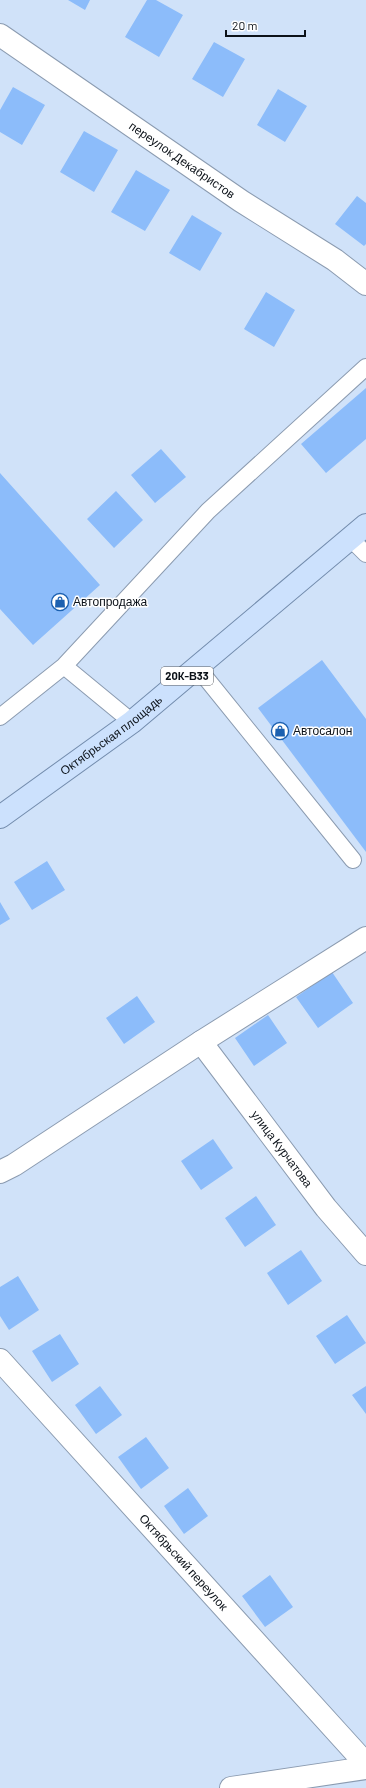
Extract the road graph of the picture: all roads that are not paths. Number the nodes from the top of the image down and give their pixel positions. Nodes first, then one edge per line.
1 (0, 35) edge
2 (366, 284) edge
3 (366, 367) edge
4 (358, 532) edge
5 (366, 554) edge
6 (64, 666) junction
7 (197, 667) junction
8 (0, 717) edge
9 (132, 722) junction
10 (0, 817) edge
11 (353, 860) dead end
12 (366, 938) edge
13 (201, 1042) junction
14 (0, 1172) edge
15 (366, 1254) edge
16 (0, 1360) edge
17 (366, 1764) edge
18 (366, 1768) edge
19 (231, 1788) edge

1 - 2 street, переулок Декабристов
3 - 6 lane
4 - 5 lane
4 - 7 main road, Октябрьская площадь / 20К-В33
6 - 8 lane
6 - 9 lane
7 - 9 main road, Октябрьская площадь / 20К-В33
7 - 11 lane
9 - 10 main road, Октябрьская площадь / 20К-В33
12 - 13 street
13 - 14 street
13 - 15 street, улица Курчатова
16 - 17 street, Октябрьский переулок
18 - 19 street

